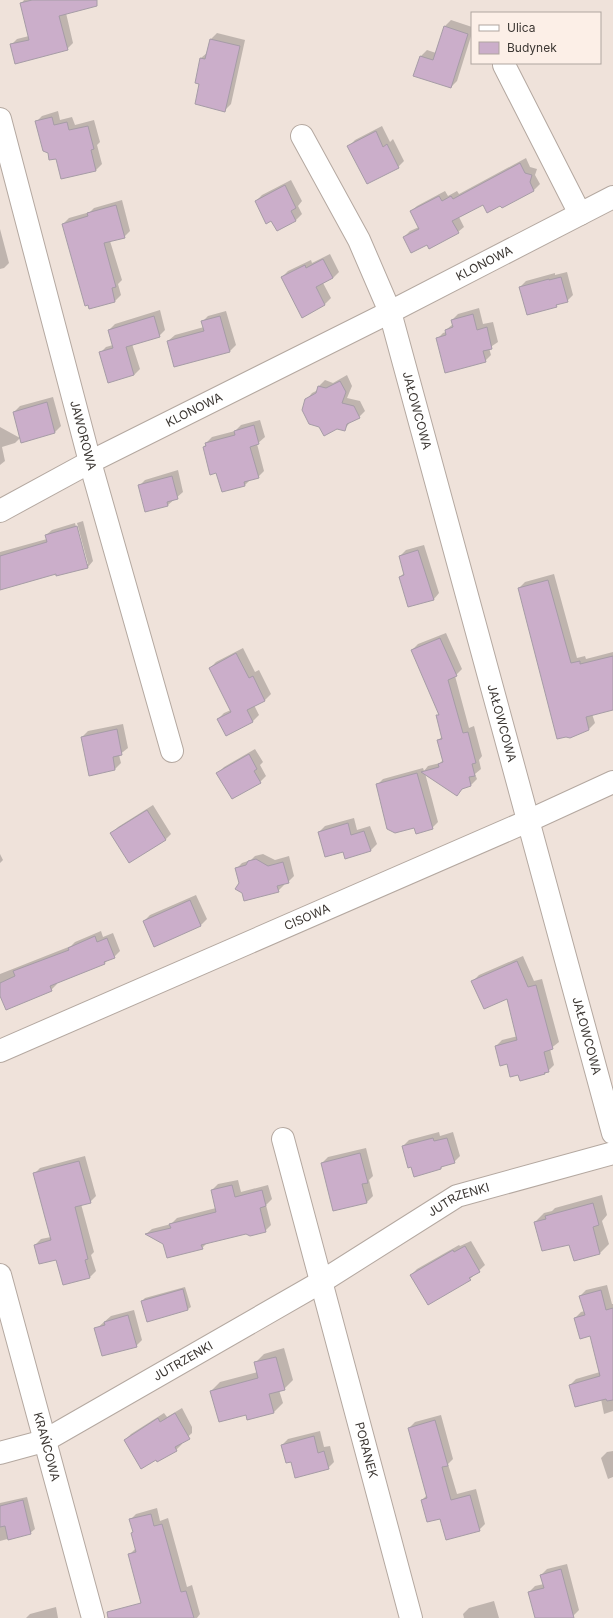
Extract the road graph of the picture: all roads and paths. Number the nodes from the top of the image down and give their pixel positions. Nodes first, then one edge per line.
1 (504, 65) dead end
2 (0, 119) edge
3 (302, 136) dead end
4 (613, 197) edge
5 (580, 214) junction
6 (390, 312) junction
7 (90, 462) junction
8 (0, 511) edge
9 (172, 750) dead end
10 (613, 782) edge
11 (528, 821) junction
12 (0, 1051) edge
13 (613, 1133) edge
14 (283, 1139) dead end
15 (613, 1153) edge
16 (0, 1275) edge
17 (321, 1282) junction
18 (44, 1441) junction
19 (0, 1453) edge
20 (93, 1618) edge
21 (411, 1618) edge

1 - 5 street
2 - 7 street, JAWOROWA
3 - 6 street
4 - 5 street, KLONOWA
5 - 6 street, KLONOWA
6 - 7 street, KLONOWA
6 - 11 street, JAŁOWCOWA
7 - 8 street, KLONOWA
7 - 9 street, JAWOROWA
10 - 11 street, CISOWA
11 - 12 street, CISOWA
11 - 13 street, JAŁOWCOWA
14 - 17 street
15 - 17 street, JUTRZENKI
16 - 18 street, KRAŃCOWA
17 - 18 street, JUTRZENKI
17 - 21 street, PORANEK
18 - 19 street, JUTRZENKI
18 - 20 street, KRAŃCOWA

